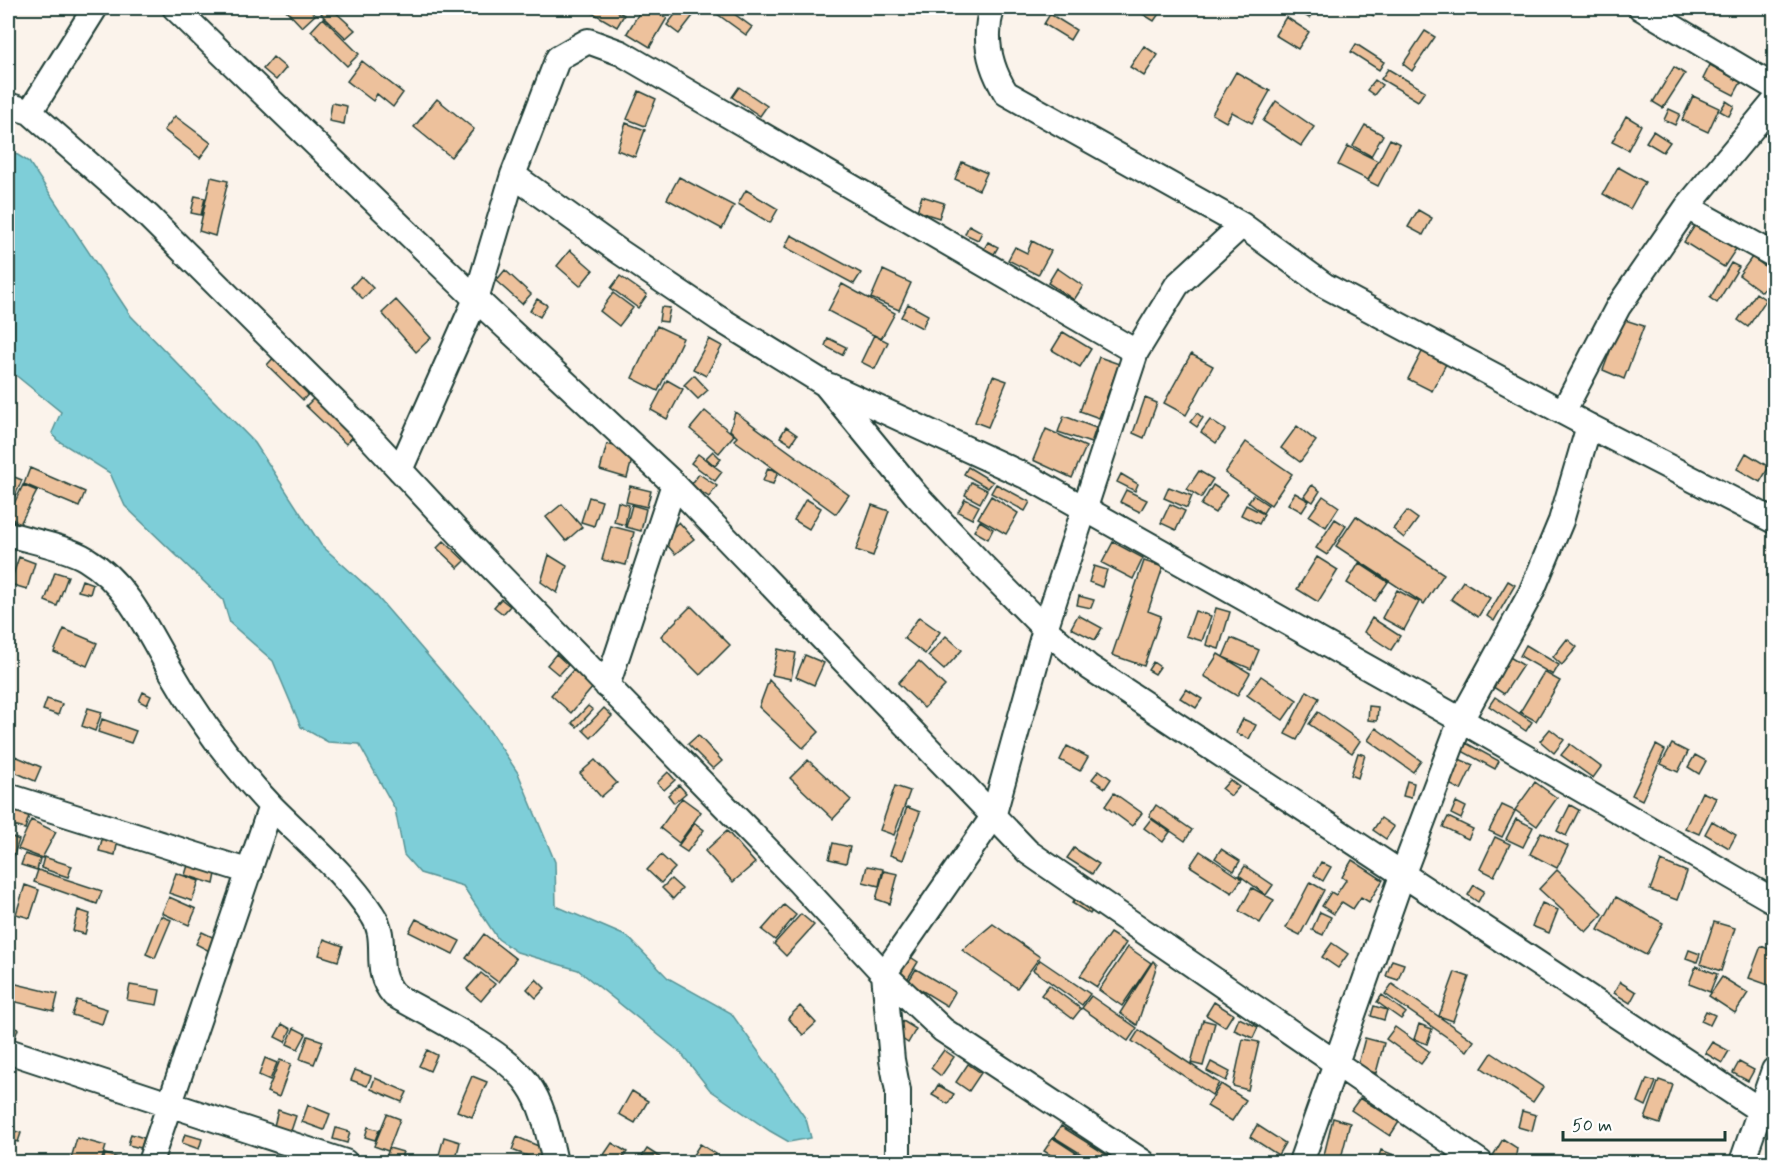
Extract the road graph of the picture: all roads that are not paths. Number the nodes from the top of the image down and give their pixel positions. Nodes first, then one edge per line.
1 (95, 8) edge
2 (175, 8) edge
3 (992, 8) edge
4 (1641, 8) edge
5 (1774, 87) edge
6 (1774, 102) edge
7 (8, 105) edge
8 (30, 112) junction
9 (513, 174) junction
10 (1687, 207) junction
11 (1242, 225) junction
12 (1774, 255) edge
13 (476, 299) junction
14 (1136, 352) junction
15 (825, 384) junction
16 (1563, 412) junction
17 (1589, 426) junction
18 (400, 470) junction
19 (675, 484) junction
20 (1086, 509) junction
21 (1774, 521) edge
22 (8, 534) edge
23 (1045, 629) junction
24 (607, 686) junction
25 (1461, 720) junction
26 (8, 796) edge
27 (271, 806) junction
28 (993, 817) junction
29 (250, 872) junction
30 (1403, 873) junction
31 (1774, 901) edge
32 (884, 974) junction
33 (8, 1051) edge
34 (1336, 1062) junction
35 (1774, 1070) edge
36 (170, 1102) junction
37 (1768, 1115) edge
38 (150, 1162) edge
39 (345, 1162) edge
40 (555, 1162) edge
41 (898, 1162) edge
42 (1143, 1162) edge
43 (1301, 1162) edge
44 (1480, 1162) edge
45 (1742, 1162) edge

1 - 8 street
2 - 13 street
3 - 11 street
4 - 5 street
6 - 10 street
7 - 8 street
8 - 18 street
9 - 13 street
9 - 14 street
9 - 15 street
10 - 12 street
10 - 16 street
11 - 14 street
11 - 16 street
13 - 18 street
13 - 19 street
14 - 20 street
15 - 20 street
15 - 23 street
16 - 17 street
17 - 21 street
17 - 25 street
18 - 24 street
19 - 24 street
19 - 28 street
20 - 23 street
20 - 25 street
22 - 27 street
23 - 28 street
23 - 30 street
24 - 32 street
25 - 30 street
25 - 31 street
26 - 29 street
27 - 29 street
27 - 40 street
28 - 32 street
28 - 34 street
29 - 36 street
30 - 34 street
30 - 37 street
32 - 41 street
32 - 42 street
33 - 36 street
34 - 43 street
34 - 44 street
35 - 37 street
36 - 38 street
36 - 39 street
37 - 45 street

